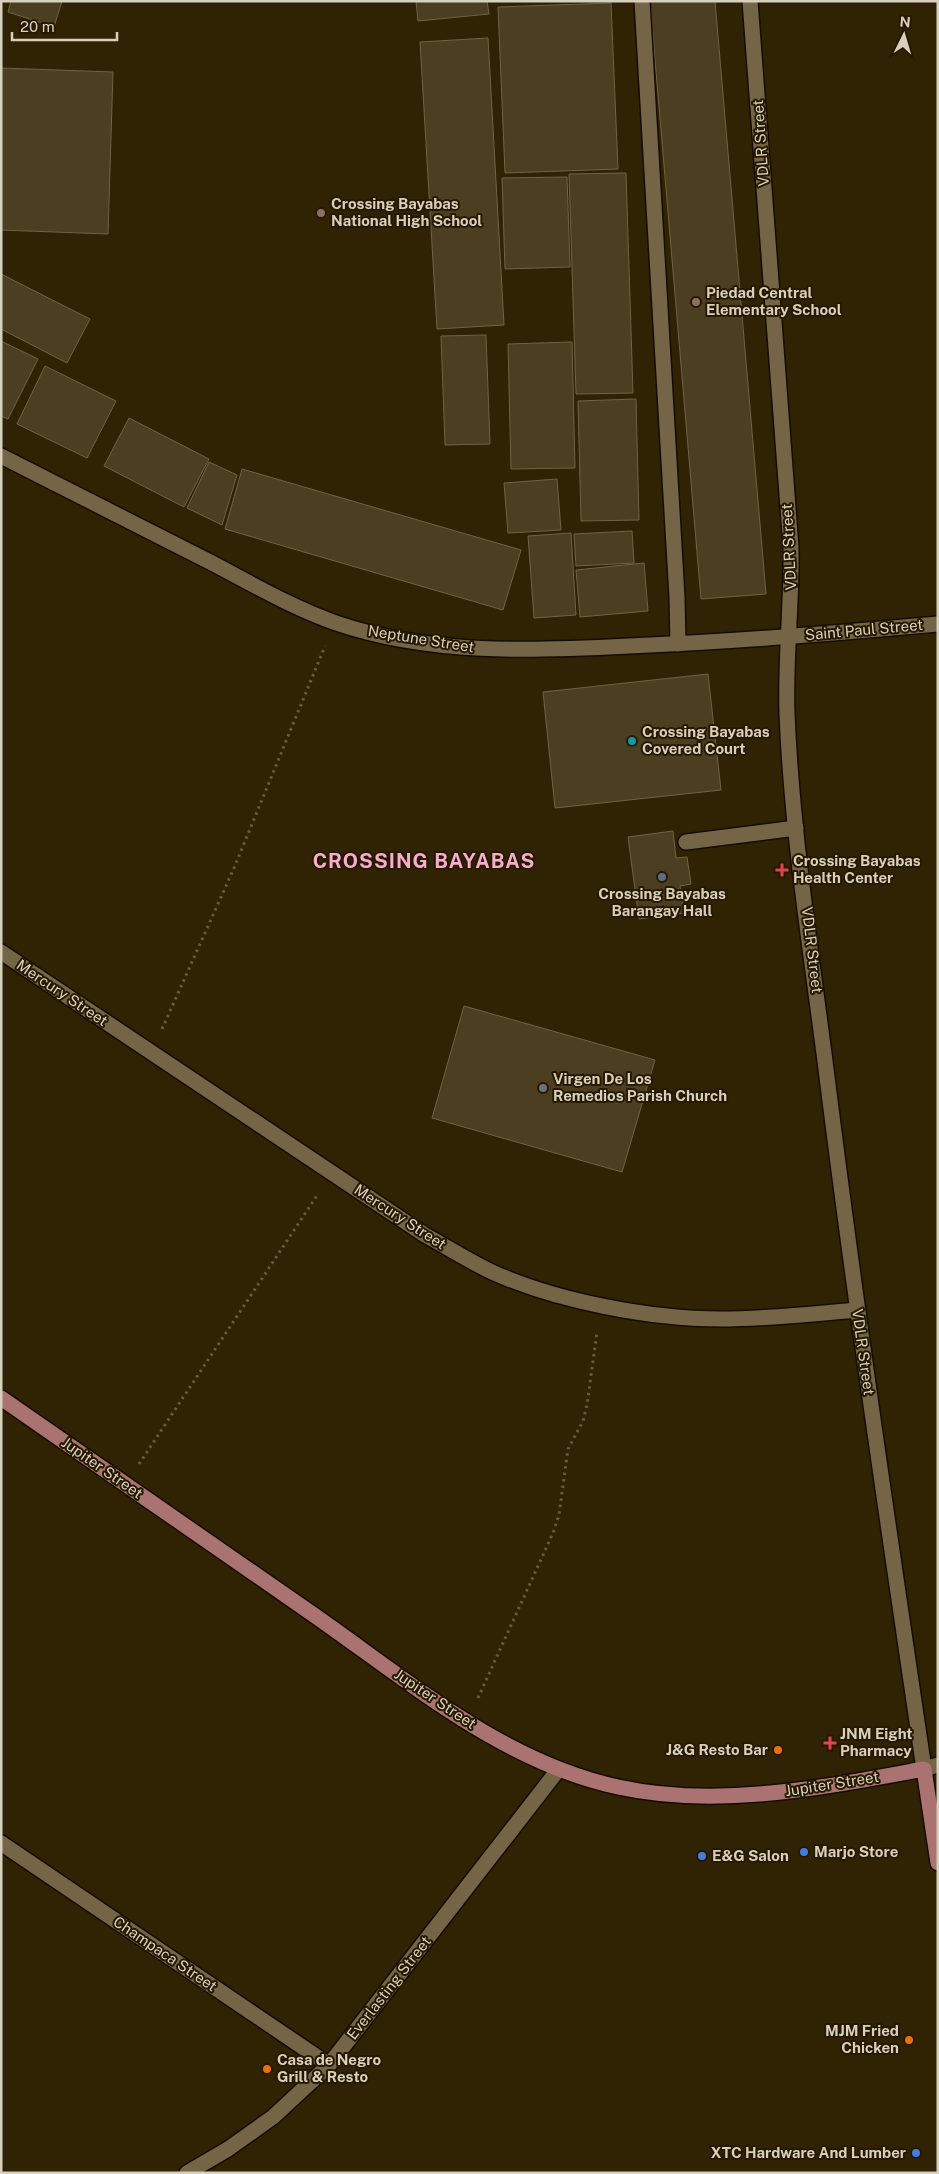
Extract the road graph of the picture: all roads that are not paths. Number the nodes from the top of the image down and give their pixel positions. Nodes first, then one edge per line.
1 (642, 1) edge
2 (750, 1) edge
3 (1, 456) edge
4 (938, 624) edge
5 (790, 636) junction
6 (678, 644) junction
7 (796, 828) junction
8 (686, 842) dead end
9 (1, 952) edge
10 (857, 1310) junction
11 (1, 1398) edge
12 (931, 1767) edge
13 (558, 1770) junction
14 (1, 1843) edge
15 (938, 1863) edge
16 (329, 2065) junction
17 (186, 2173) edge

1 - 6 street
2 - 5 street, VDLR Street
3 - 6 street, Neptune Street
4 - 5 street, Saint Paul Street
5 - 6 street, Neptune Street
5 - 7 street, VDLR Street
7 - 8 street
7 - 10 street, VDLR Street
9 - 10 street, Mercury Street
10 - 12 street, VDLR Street
11 - 13 main road, Jupiter Street
12 - 13 main road, Jupiter Street
12 - 15 main road, VDLR Street
13 - 16 street, Everlasting Street
14 - 16 street, Champaca Street
16 - 17 street, Everlasting Street

